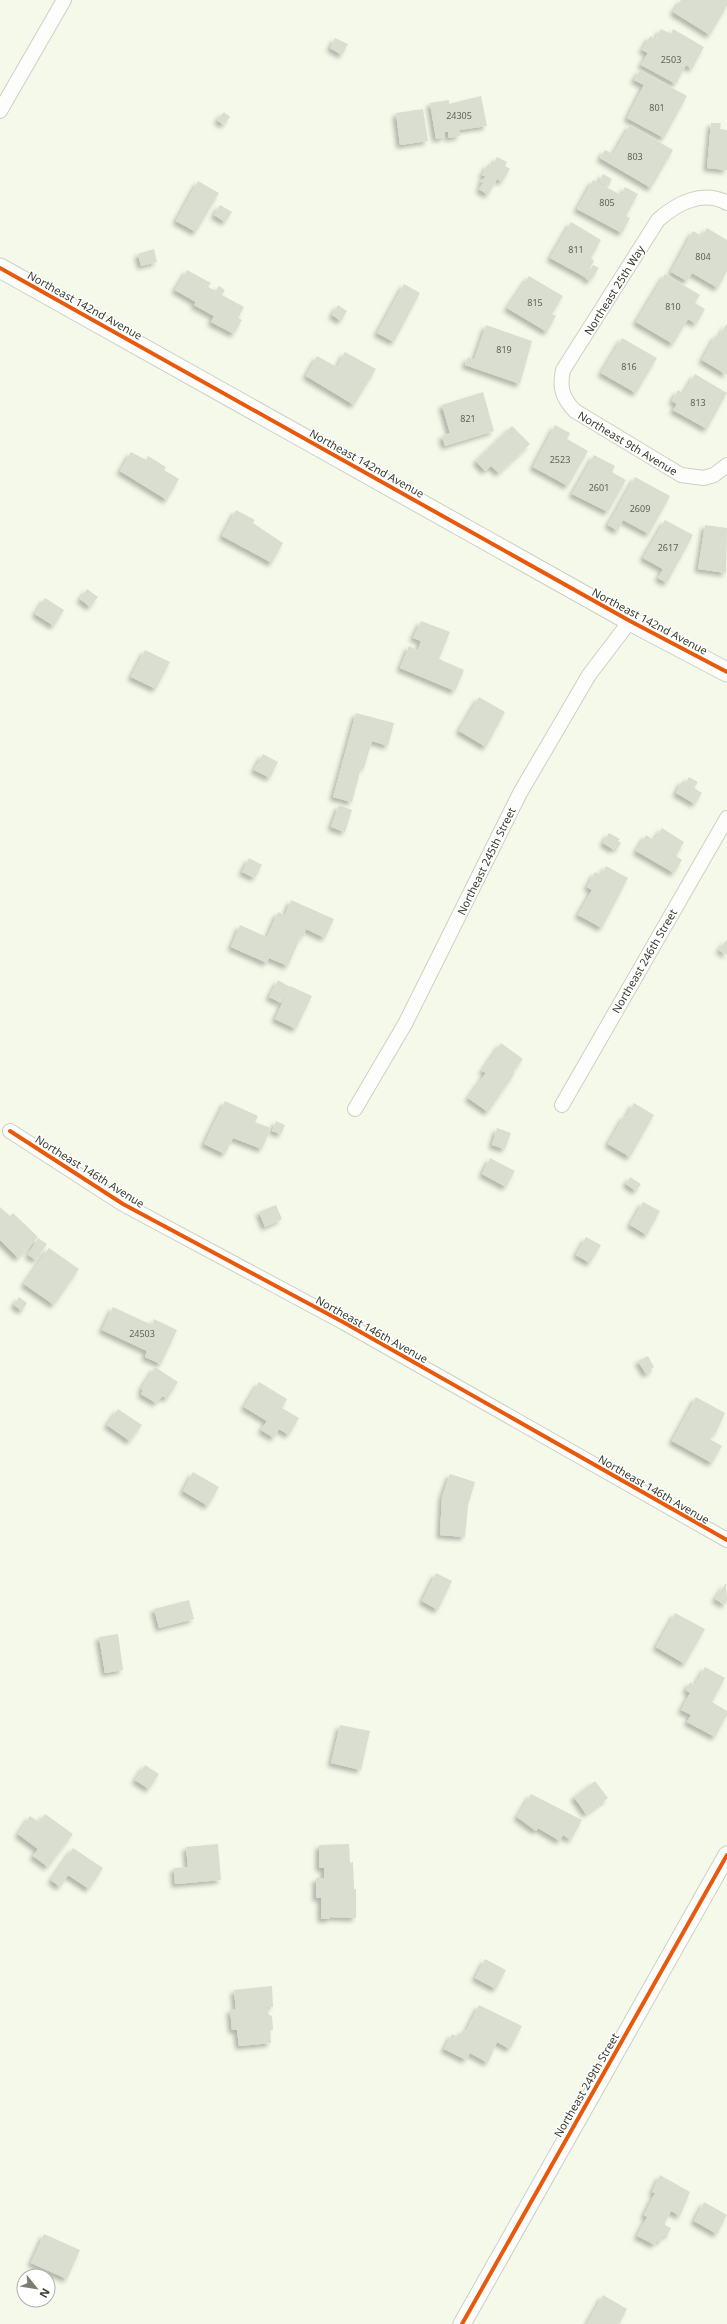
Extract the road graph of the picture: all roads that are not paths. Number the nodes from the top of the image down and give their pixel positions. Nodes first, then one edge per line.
1 (64, 0) edge
2 (0, 111) edge
3 (727, 203) edge
4 (0, 268) edge
5 (562, 393) joint
6 (727, 465) edge
7 (630, 621) junction
8 (727, 672) edge
9 (727, 818) edge
10 (562, 1105) dead end
11 (355, 1109) dead end
12 (10, 1131) dead end
13 (727, 1540) edge
14 (727, 1854) edge
15 (462, 2324) edge

1 - 2 street
3 - 5 street, Northeast 25th Way
4 - 7 main road, Northeast 142nd Avenue
5 - 6 street, Northeast 9th Avenue
7 - 8 main road, Northeast 142nd Avenue
7 - 11 street, Northeast 245th Street
9 - 10 street, Northeast 246th Street
12 - 13 street, Northeast 146th Avenue
14 - 15 street, Northeast 249th Street

